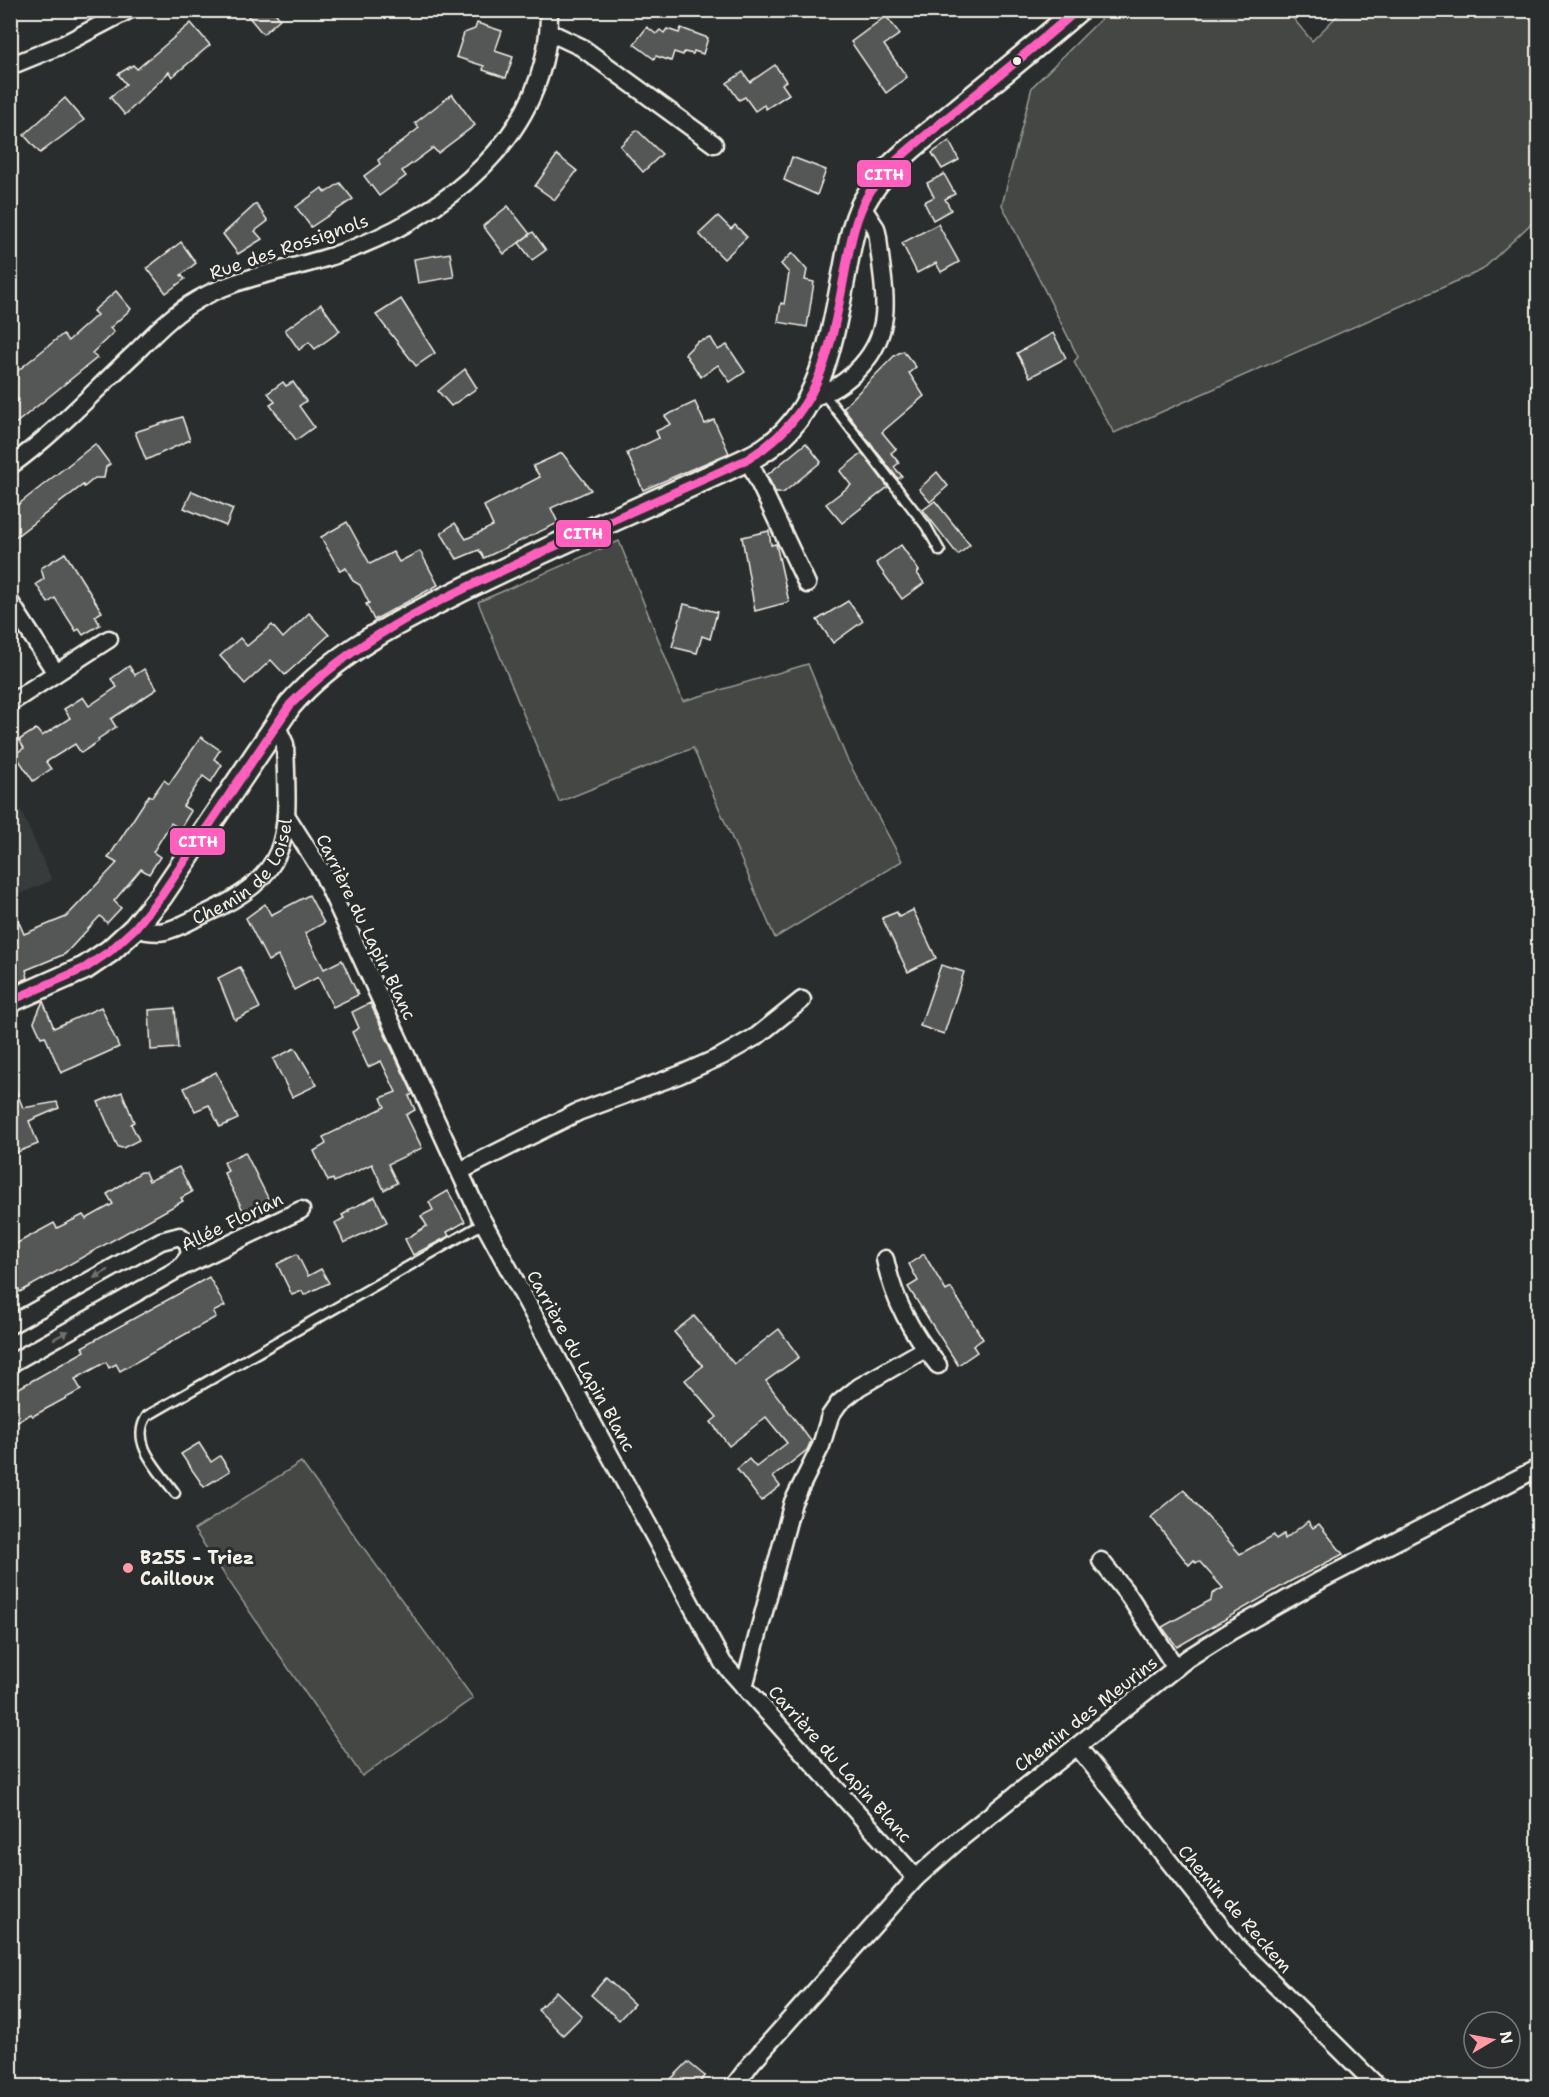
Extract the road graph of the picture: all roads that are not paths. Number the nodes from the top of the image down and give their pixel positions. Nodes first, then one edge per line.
1 (129, 10) edge
2 (549, 10) edge
3 (1078, 10) edge
4 (549, 32) junction
5 (10, 66) edge
6 (714, 144) dead end
7 (862, 207) junction
8 (816, 397) junction
9 (748, 459) junction
10 (10, 466) edge
11 (940, 552) dead end
12 (807, 584) dead end
13 (10, 602) edge
14 (109, 639) dead end
15 (56, 673) junction
16 (10, 703) edge
17 (273, 726) junction
18 (286, 815) junction
19 (135, 928) junction
20 (802, 1000) dead end
21 (10, 1001) edge
22 (460, 1171) junction
23 (301, 1210) dead end
24 (484, 1223) junction
25 (885, 1259) dead end
26 (180, 1268) junction
27 (10, 1325) edge
28 (925, 1349) junction
29 (10, 1364) edge
30 (938, 1365) dead end
31 (1539, 1468) edge
32 (175, 1493) dead end
33 (1101, 1561) dead end
34 (1176, 1668) junction
35 (744, 1688) junction
36 (1077, 1746) junction
37 (916, 1878) junction
38 (734, 2086) edge
39 (1377, 2086) edge

1 - 5 street
2 - 4 street, Rue des Rossignols
3 - 7 street, Chemin de Loisel
4 - 6 street
4 - 10 street, Rue des Rossignols
7 - 8 street, Chemin de Loisel
7 - 8 street
8 - 9 street, Chemin de Loisel
8 - 11 lane
9 - 12 street
9 - 17 street, Chemin de Loisel
13 - 15 street
14 - 15 street
15 - 16 street
17 - 18 street, Chemin de Loisel
17 - 19 street, Chemin de Loisel
18 - 19 street, Chemin de Loisel
18 - 22 street, Carrière du Lapin Blanc
19 - 21 street, Chemin de Loisel
20 - 22 street
22 - 24 street, Carrière du Lapin Blanc
23 - 26 street, Allée Florian
24 - 32 lane
24 - 35 street, Carrière du Lapin Blanc
25 - 28 street
26 -> 27 street
29 -> 26 street, Allée Florian
28 - 30 street
28 - 35 street
31 - 34 street, Chemin des Meurins
33 - 34 street
34 - 36 street, Chemin des Meurins
35 - 37 street, Carrière du Lapin Blanc
36 - 37 street, Chemin des Meurins
36 - 39 street, Chemin de Reckem
37 - 38 street, Chemin des Meurins

